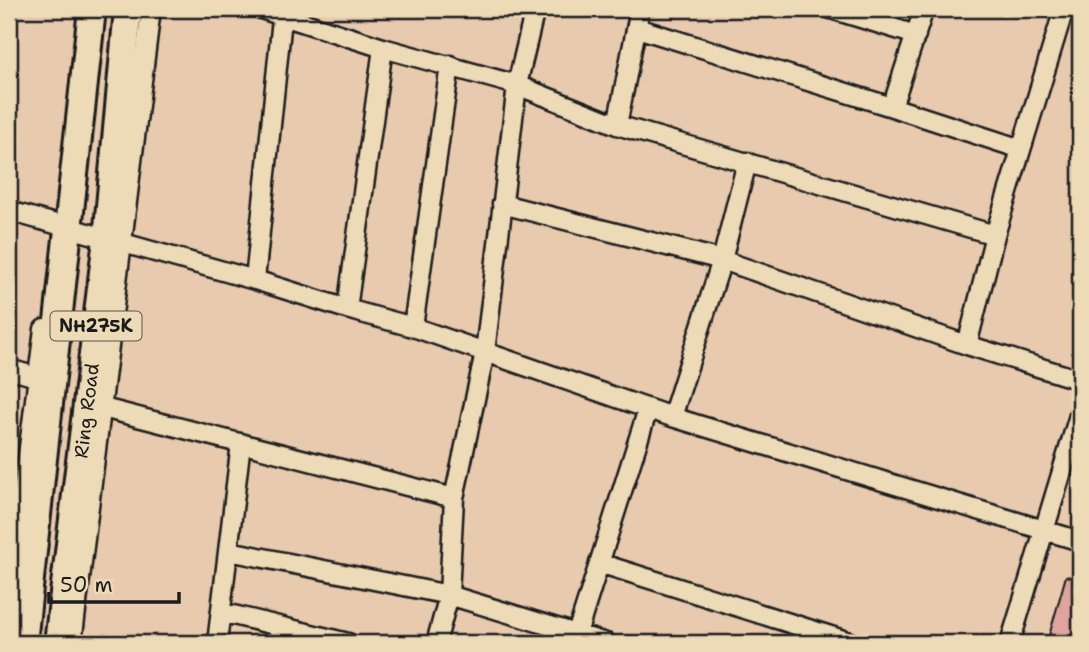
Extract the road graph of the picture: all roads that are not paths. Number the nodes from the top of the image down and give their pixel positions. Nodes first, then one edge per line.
1 (80, 9) edge
2 (92, 9) edge
3 (128, 9) edge
4 (151, 9) edge
5 (261, 9) edge
6 (536, 9) edge
7 (640, 9) edge
8 (831, 9) edge
9 (924, 9) edge
10 (1064, 9) edge
11 (283, 12) edge
12 (637, 28) junction
13 (916, 35) junction
14 (383, 48) junction
15 (450, 65) junction
16 (517, 85) junction
17 (892, 107) junction
18 (617, 125) junction
19 (1021, 149) junction
20 (747, 162) junction
21 (502, 204) junction
22 (9, 211) edge
23 (63, 227) junction
24 (995, 235) junction
25 (115, 242) junction
26 (722, 260) junction
27 (255, 280) junction
28 (347, 309) junction
29 (413, 327) junction
30 (967, 345) junction
31 (485, 352) junction
32 (9, 369) edge
33 (46, 379) junction
34 (1080, 380) edge
35 (93, 406) junction
36 (648, 409) junction
37 (1080, 412) edge
38 (671, 417) junction
39 (241, 443) junction
40 (454, 498) junction
41 (1044, 529) junction
42 (1080, 541) edge
43 (229, 551) junction
44 (599, 563) junction
45 (449, 594) junction
46 (9, 604) edge
47 (220, 612) junction
48 (576, 639) edge
49 (23, 643) edge
50 (58, 643) edge
51 (72, 643) edge
52 (217, 643) edge
53 (348, 643) edge
54 (436, 643) edge
55 (606, 643) edge
56 (853, 643) edge
57 (1010, 643) edge

1 - 23 street
2 - 23 highway, Ring Road / NH275K
3 - 25 highway, Ring Road / NH275K
4 - 25 street
5 - 11 street
6 - 16 street
7 - 12 street
8 - 13 street
9 - 13 street
10 - 19 street
11 - 14 street
11 - 27 street
12 - 17 street
12 - 18 street
13 - 17 street
14 - 15 street
14 - 28 street
15 - 16 street
15 - 29 street
16 - 18 street
16 - 21 street
17 - 19 street
18 - 20 street
19 - 24 street
20 - 24 street
20 - 26 street
21 - 26 street
21 - 31 street
22 - 23 street
23 - 25 street
23 - 33 highway, Ring Road / NH275K
24 - 30 street
25 - 27 street
25 - 35 highway, Ring Road / NH275K
26 - 30 street
26 - 38 street
27 - 28 street
28 - 29 street
29 - 31 street
30 - 34 street
31 - 36 street
31 - 40 street
32 - 33 street
33 - 46 street
33 - 49 highway, Ring Road / NH275K
35 - 39 street
35 - 50 highway, Ring Road / NH275K
35 - 51 street
36 - 38 street
36 - 44 street
37 - 41 street
38 - 41 street
39 - 40 street
39 - 43 street
40 - 45 street
41 - 42 street
41 - 57 street
43 - 45 street
43 - 47 street
44 - 48 street
44 - 56 street
45 - 48 street
45 - 54 street
47 - 52 street
47 - 53 street
48 - 55 street

